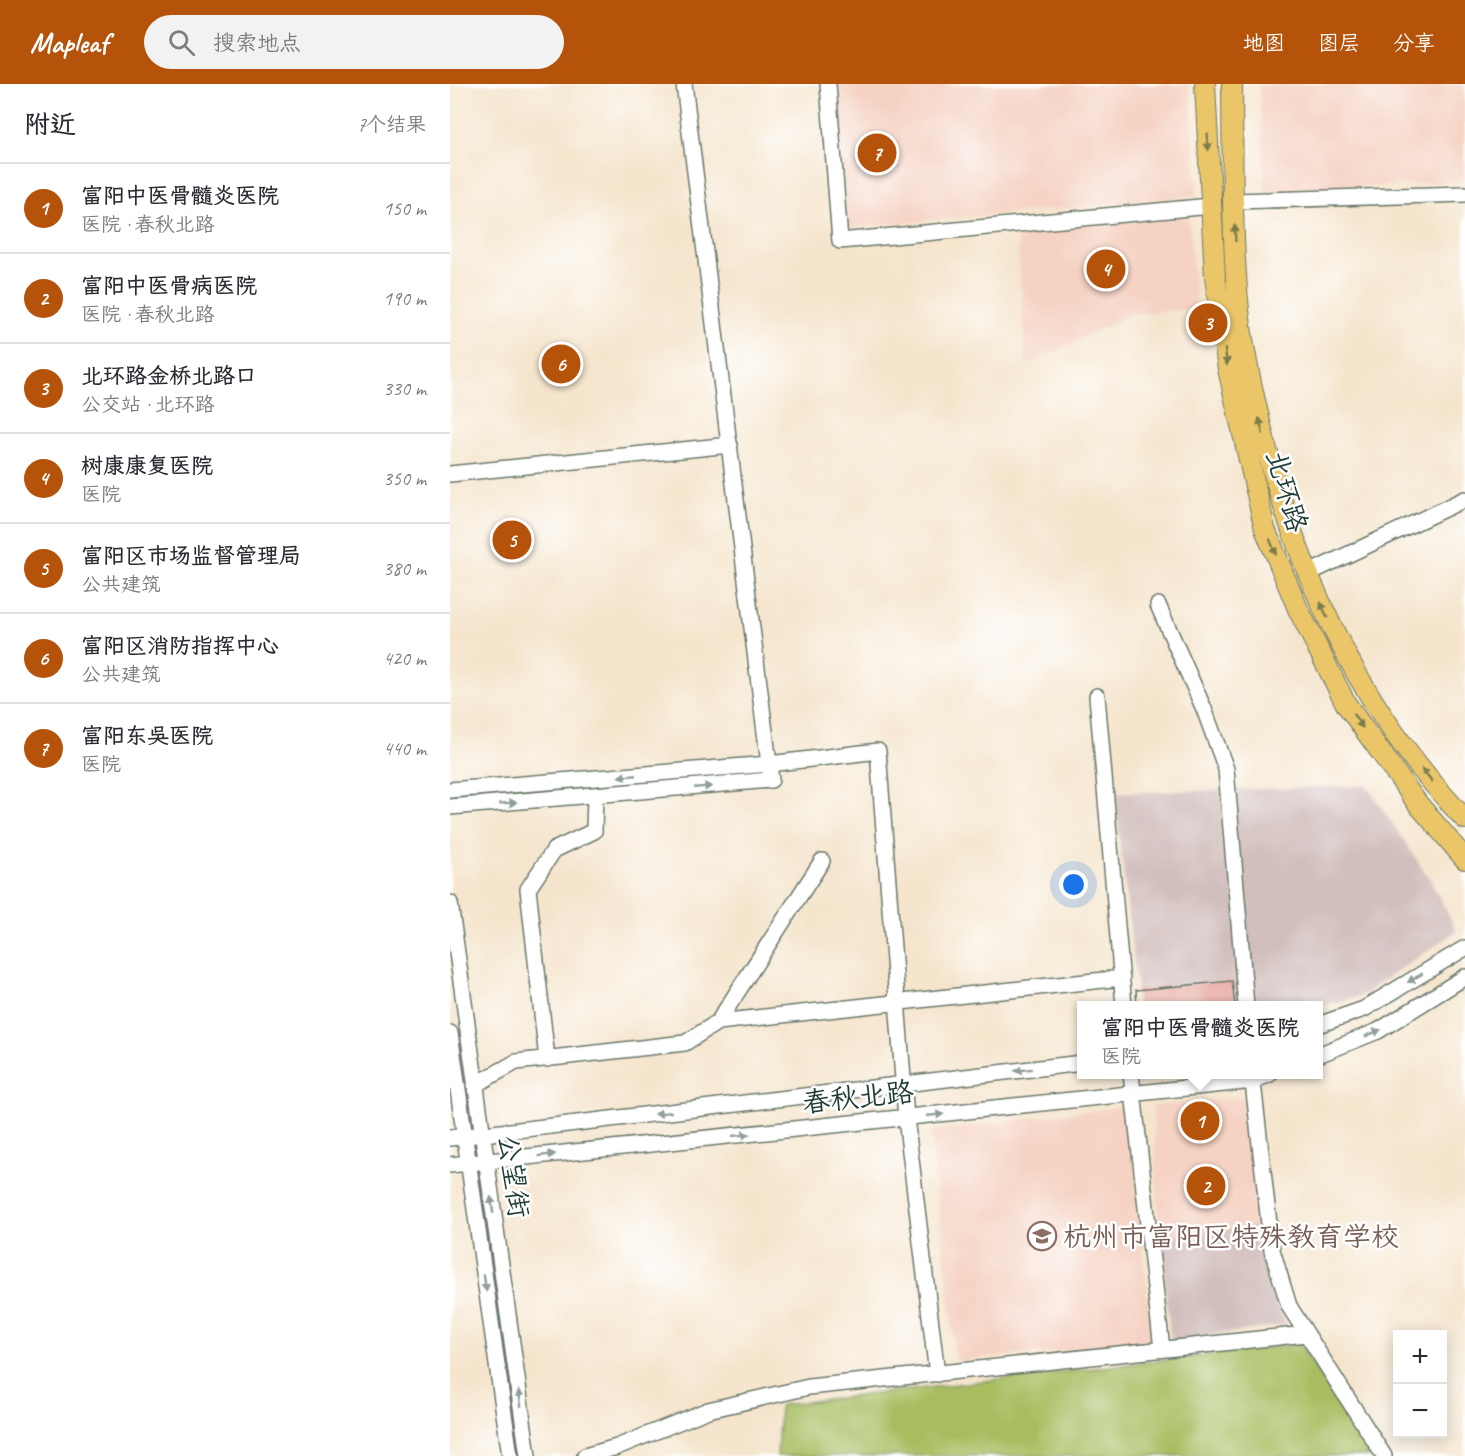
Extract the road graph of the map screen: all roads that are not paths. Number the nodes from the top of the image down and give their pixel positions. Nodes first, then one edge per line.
1 (684, 84) edge
2 (828, 84) edge
3 (1205, 84) edge
4 (1232, 84) edge
5 (1465, 194) edge
6 (1234, 201) junction
7 (1211, 206) junction
8 (730, 445) junction
9 (450, 474) edge
10 (1465, 499) edge
11 (1307, 574) junction
12 (1158, 605) dead end
13 (1097, 696) dead end
14 (769, 764) junction
15 (450, 790) edge
16 (595, 796) junction
17 (450, 807) edge
18 (1465, 819) edge
19 (1465, 859) edge
20 (822, 861) dead end
21 (450, 903) edge
22 (1465, 948) edge
23 (1465, 977) edge
24 (1122, 978) junction
25 (1124, 1001) edge
26 (1246, 1001) edge
27 (898, 1002) junction
28 (718, 1022) junction
29 (1323, 1023) edge
30 (450, 1033) edge
31 (1323, 1053) edge
32 (547, 1059) junction
33 (1077, 1064) edge
34 (1132, 1079) edge
35 (1246, 1079) edge
36 (1253, 1079) edge
37 (905, 1084) junction
38 (475, 1085) junction
39 (1133, 1094) junction
40 (906, 1118) junction
41 (482, 1134) junction
42 (457, 1137) edge
43 (486, 1161) junction
44 (468, 1163) junction
45 (450, 1165) edge
46 (1306, 1334) junction
47 (1162, 1349) junction
48 (937, 1374) junction
49 (510, 1456) edge
50 (528, 1456) edge
51 (585, 1456) edge
52 (1384, 1456) edge

1 - 8 street
2 - 7 street
3 -> 7 main road, 北环路
4 - 6 main road, 北环路
5 - 6 street
11 -> 6 main road, 北环路
7 -> 19 main road, 北环路
8 - 9 street
8 - 14 street
10 - 11 street
18 -> 11 main road, 北环路
12 - 26 street
13 - 24 street
14 -> 15 street
16 -> 14 street
14 - 27 street
17 -> 16 street
16 - 32 street
20 - 28 street
21 - 38 street, 公望街
22 -> 29 street
31 -> 23 street
24 - 25 street
24 - 27 street
27 - 28 street
27 - 37 street
28 - 32 street
30 - 42 street, 公望街
32 - 38 street
33 -> 37 street, 春秋北路
34 - 39 street
35 - 39 street, 春秋北路
36 - 46 street
37 - 40 street
37 -> 41 street, 春秋北路
38 - 41 street, 公望街
40 -> 39 street, 春秋北路
39 - 47 street
43 -> 40 street, 春秋北路
40 - 48 street
41 - 42 street, 春秋北路
41 - 43 street, 公望街
42 - 44 street, 公望街
43 - 44 street, 春秋北路
50 -> 43 street, 公望街
44 - 45 street, 春秋北路
44 -> 49 street, 公望街
46 - 47 street
46 - 52 street
47 - 48 street
48 - 51 street

